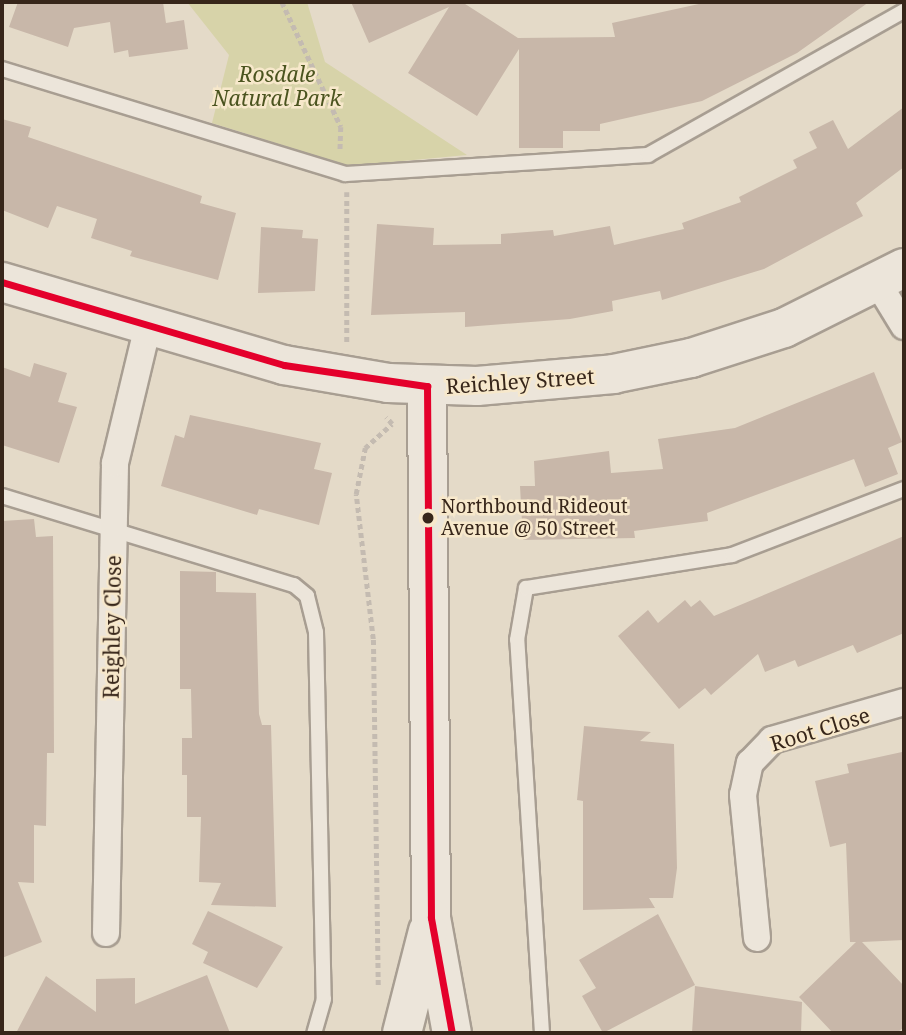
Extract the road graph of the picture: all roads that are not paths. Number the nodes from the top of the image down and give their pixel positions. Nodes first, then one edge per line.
1 (904, 11) edge
2 (2, 69) edge
3 (892, 277) edge
4 (2, 282) edge
5 (148, 326) junction
6 (904, 326) edge
7 (427, 386) junction
8 (904, 489) edge
9 (2, 496) edge
10 (114, 529) junction
11 (904, 702) edge
12 (431, 919) junction
13 (106, 933) dead end
14 (757, 938) dead end
15 (314, 1033) edge
16 (402, 1033) edge
17 (452, 1033) edge
18 (542, 1033) edge

1 - 2 lane
3 - 6 street
3 - 7 street, Reichley Street
4 - 5 street, Reichley Street
5 - 7 street, Reichley Street
5 - 10 street, Reighley Close
7 - 12 street
8 - 18 lane
9 - 10 lane
10 - 13 street, Reighley Close
10 - 15 lane
11 - 14 street, Root Close
12 - 16 street
12 - 17 street

